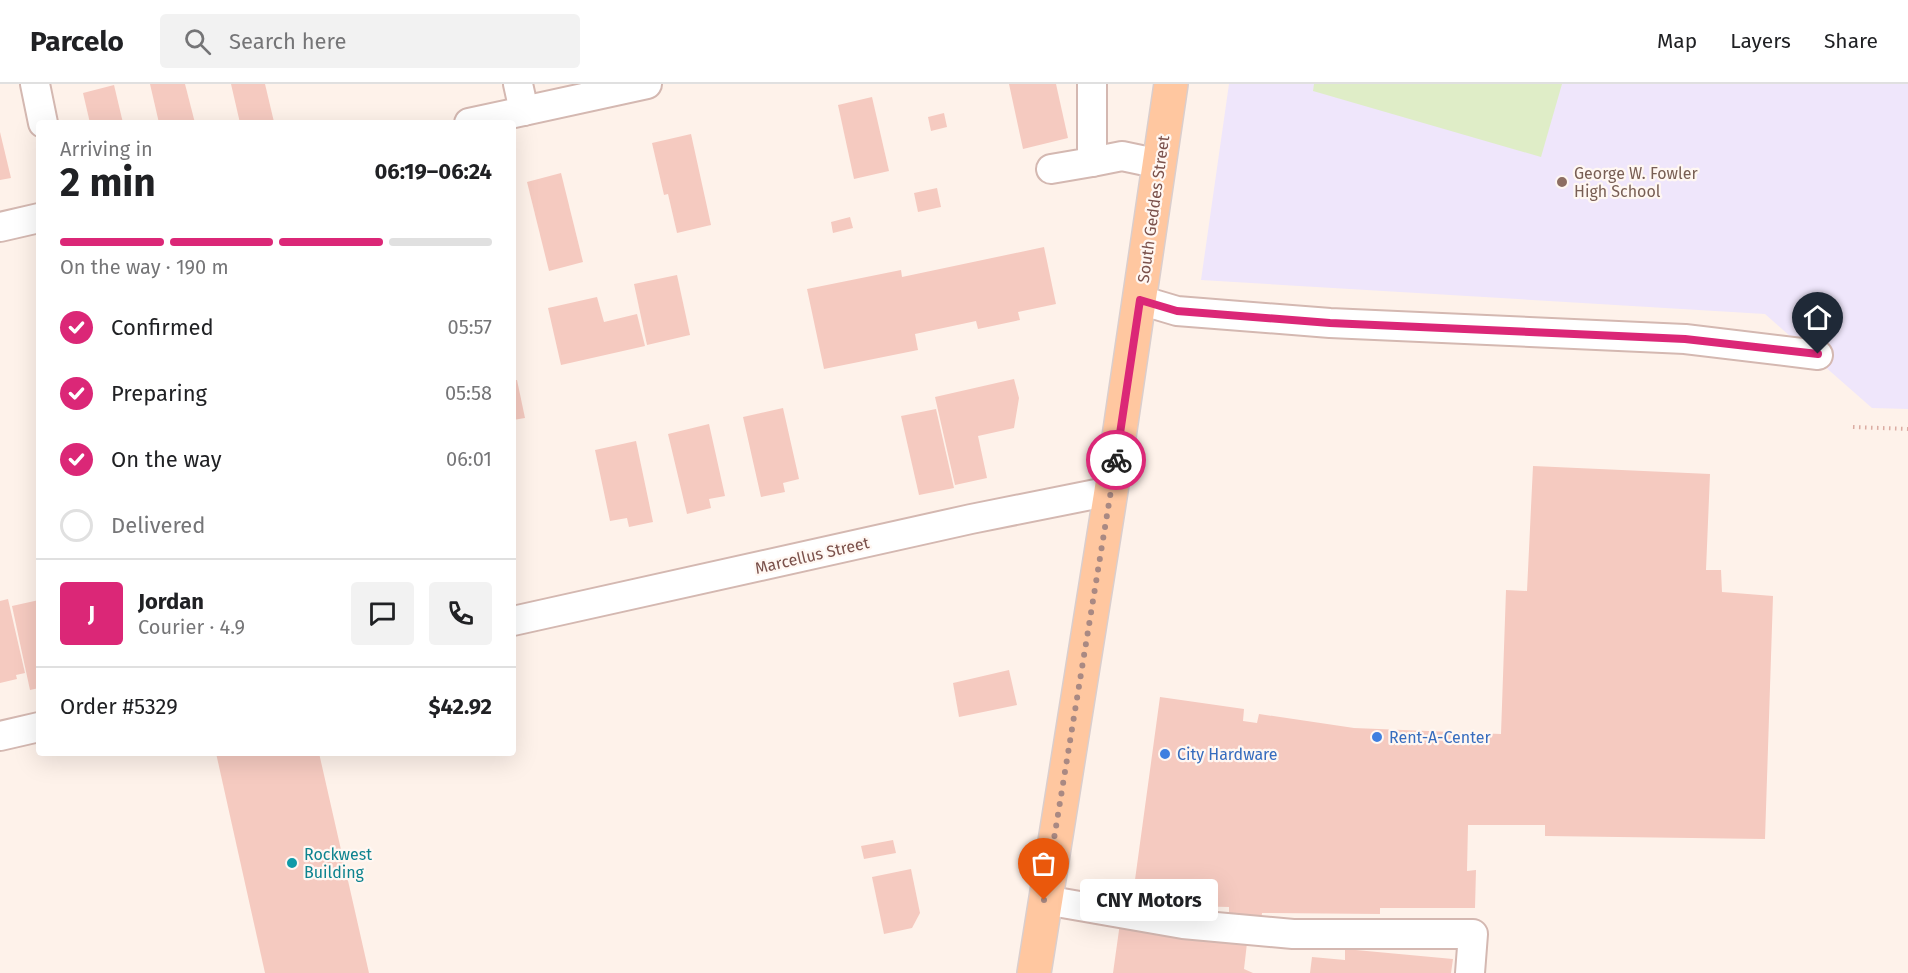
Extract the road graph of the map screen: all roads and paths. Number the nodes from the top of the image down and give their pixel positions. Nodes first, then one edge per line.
1 (34, 84) edge
2 (647, 84) edge
3 (1092, 84) edge
4 (1171, 84) edge
5 (521, 97) edge
6 (42, 120) edge
7 (475, 120) edge
8 (1092, 162) junction
9 (1160, 164) junction
10 (1051, 169) dead end
11 (36, 219) edge
12 (0, 227) edge
13 (1140, 300) junction
14 (1818, 354) dead end
15 (1852, 427) dead end
16 (1908, 429) edge
17 (1111, 491) junction
18 (516, 620) edge
19 (36, 728) edge
20 (0, 736) edge
21 (1044, 900) junction
22 (1034, 973) edge
23 (1470, 973) edge

1 - 6 street
2 - 5 street
3 - 8 street
4 - 9 main road, South Geddes Street
5 - 7 street
8 - 9 street
8 - 10 street
9 - 13 main road, South Geddes Street
11 - 12 street
13 - 14 street
13 - 17 main road, South Geddes Street
15 - 16 path
17 - 18 street, Marcellus Street
17 - 21 main road, South Geddes Street
19 - 20 street
21 - 22 main road, South Geddes Street
21 - 23 street

